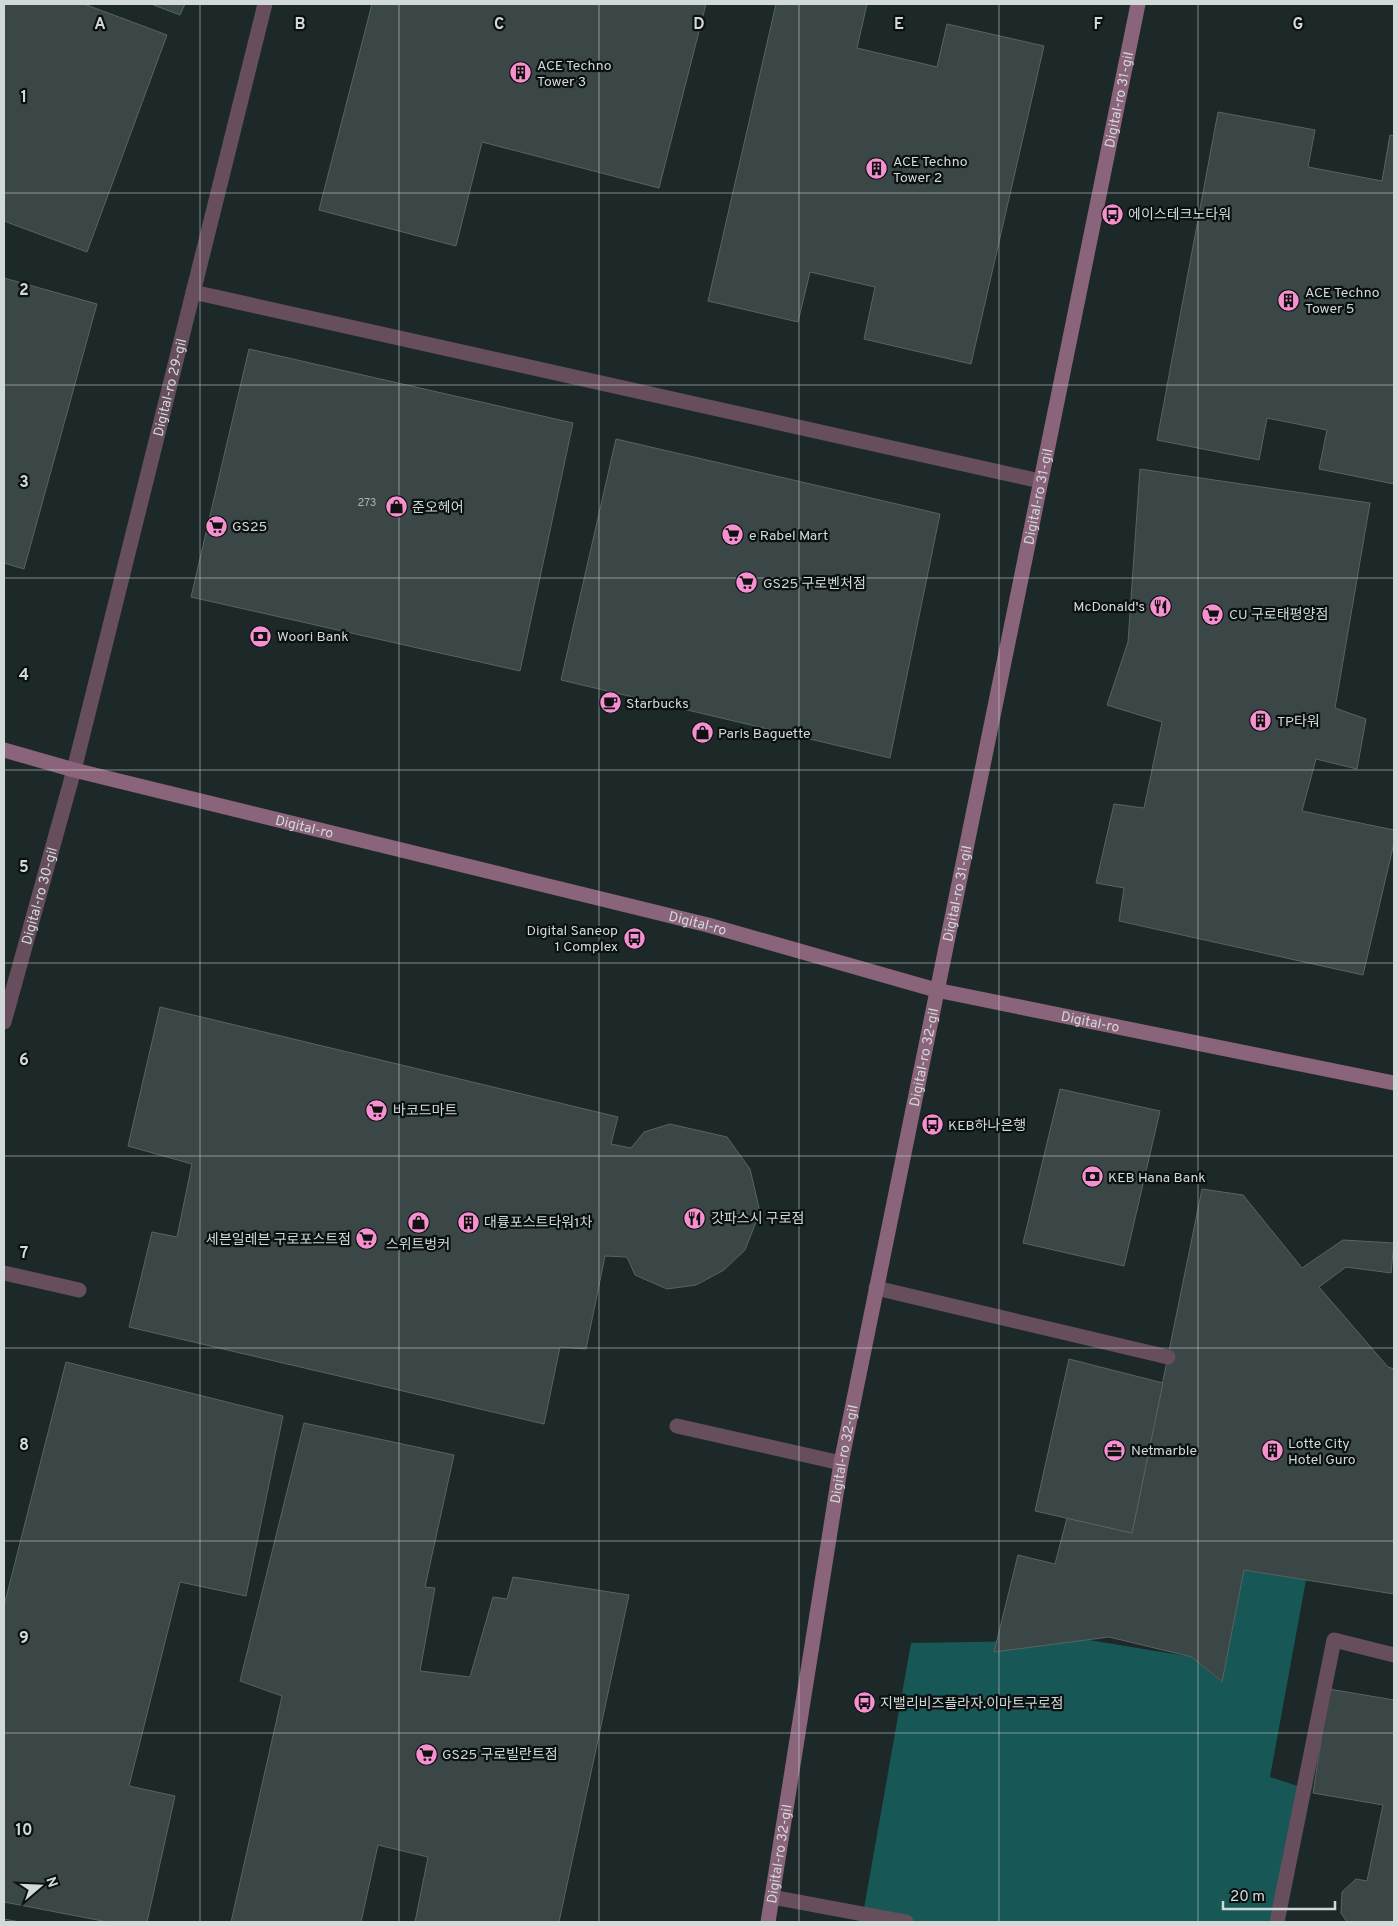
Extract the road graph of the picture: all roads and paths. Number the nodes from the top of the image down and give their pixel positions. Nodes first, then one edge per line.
1 (265, 4) edge
2 (1138, 4) edge
3 (193, 292) junction
4 (1040, 481) junction
5 (4, 750) edge
6 (74, 770) junction
7 (936, 990) junction
8 (4, 1022) edge
9 (1394, 1083) edge
10 (4, 1273) edge
11 (876, 1288) junction
12 (79, 1290) dead end
13 (1168, 1357) dead end
14 (677, 1426) dead end
15 (841, 1463) junction
16 (1394, 1654) edge
17 (772, 1897) junction
18 (768, 1922) edge
19 (906, 1922) edge
20 (1277, 1922) edge

1 - 3 street, Digital-ro 29-gil
2 - 4 street, Digital-ro 31-gil
3 - 4 street
3 - 6 street, Digital-ro 29-gil
4 - 7 street, Digital-ro 31-gil
5 - 6 street, Digital-ro
6 - 7 street, Digital-ro
6 - 8 street, Digital-ro 30-gil
7 - 9 street, Digital-ro
7 - 11 street, Digital-ro 32-gil
10 - 12 street
11 - 13 street
11 - 15 street, Digital-ro 32-gil
14 - 15 street
15 - 17 street, Digital-ro 32-gil
16 - 20 street
17 - 18 street, Digital-ro 32-gil
17 - 19 street

